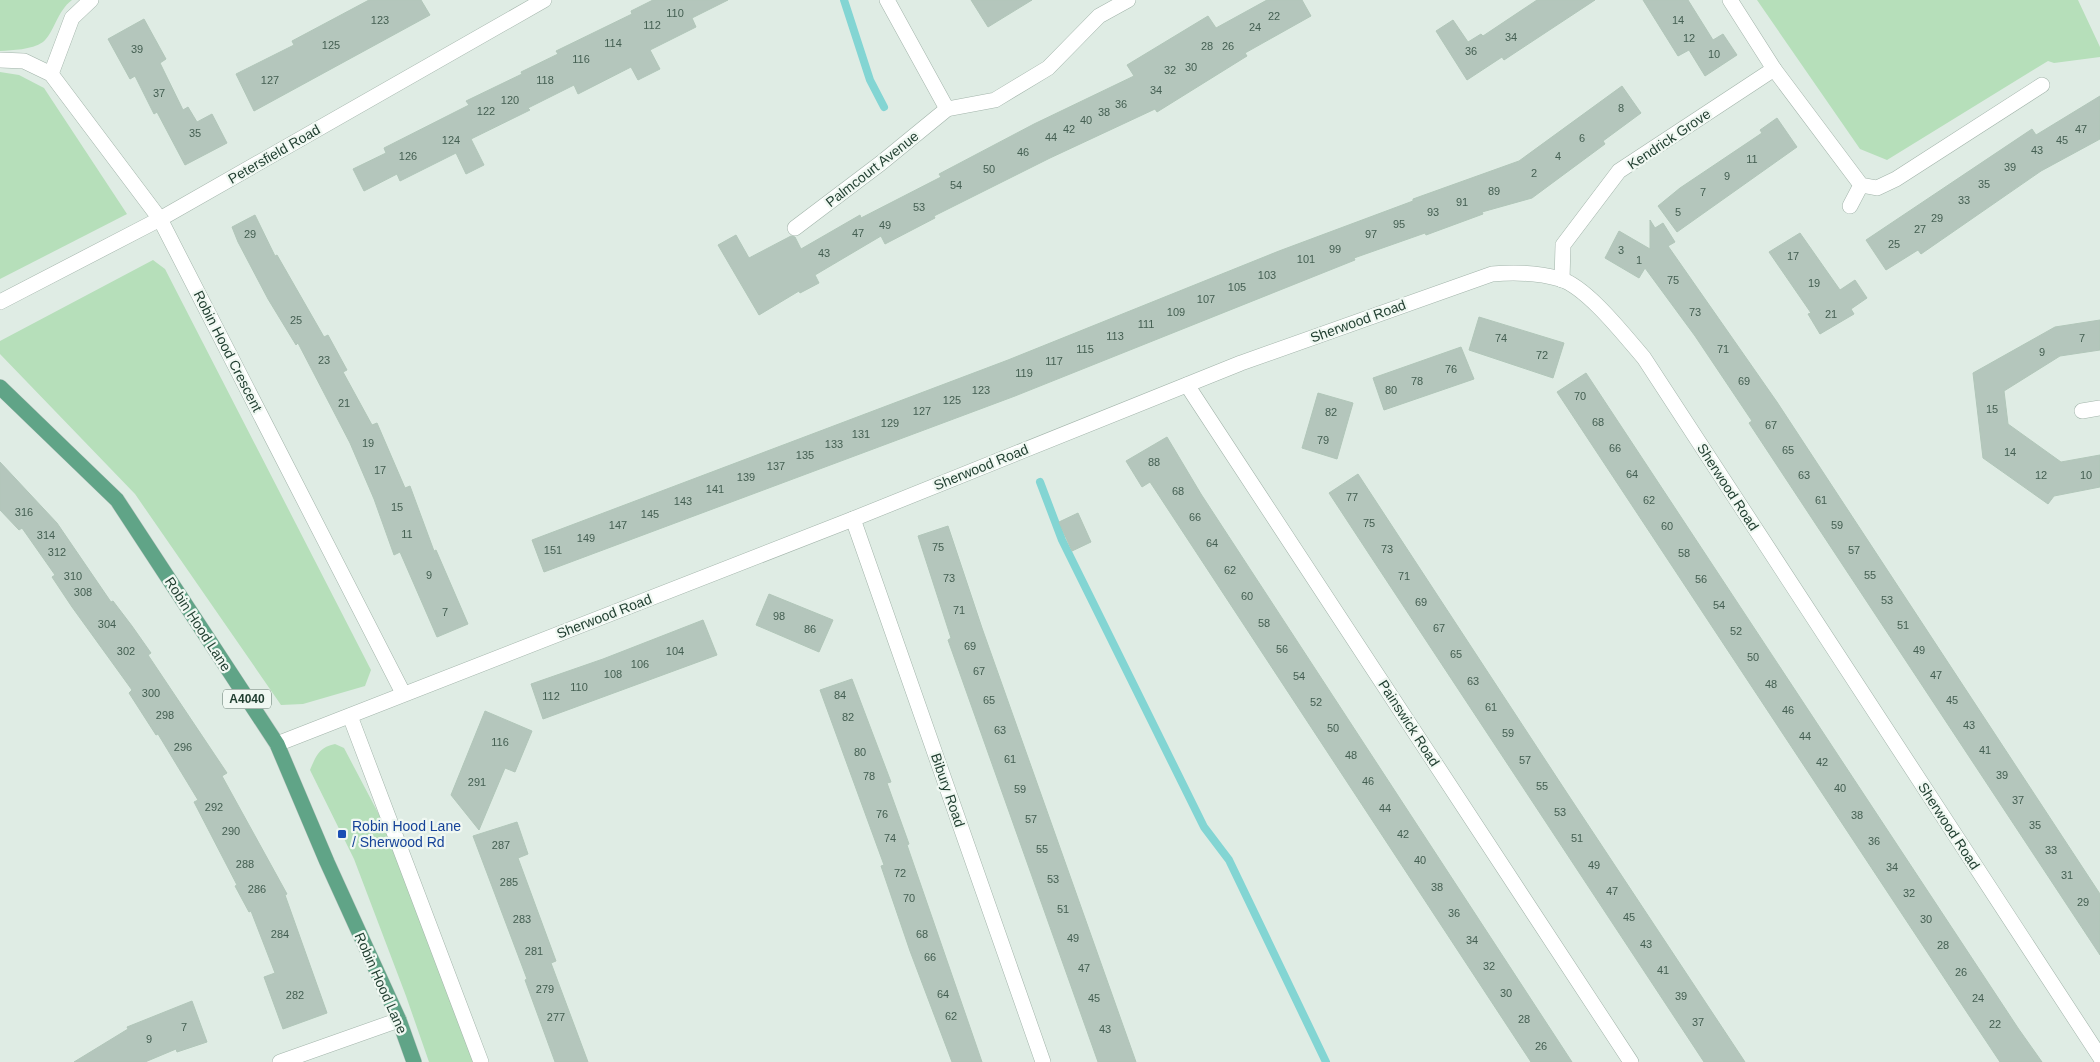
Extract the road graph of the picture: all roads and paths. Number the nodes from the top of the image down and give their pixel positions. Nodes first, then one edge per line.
1 (91, 0) edge
2 (544, 0) edge
3 (887, 0) edge
4 (1128, 0) edge
5 (1730, 0) edge
6 (0, 60) edge
7 (1774, 69) junction
8 (52, 74) junction
9 (2042, 84) dead end
10 (947, 109) junction
11 (1861, 185) junction
12 (1850, 206) dead end
13 (160, 219) junction
14 (795, 228) dead end
15 (1562, 280) junction
16 (0, 302) edge
17 (1187, 385) junction
18 (0, 387) edge
19 (2100, 408) edge
20 (2082, 412) dead end
21 (853, 519) junction
22 (403, 693) junction
23 (350, 716) junction
24 (277, 744) junction
25 (400, 1020) junction
26 (2100, 1058) edge
27 (280, 1062) edge
28 (414, 1062) edge
29 (481, 1062) edge
30 (1043, 1062) edge
31 (1630, 1062) edge

1 - 8 street
2 - 13 street, Petersfield Road
3 - 10 street
4 - 10 street, Palmcourt Avenue
5 - 7 street
6 - 8 street, Robin Hood Crescent
7 - 11 street
7 - 15 street, Kendrick Grove
8 - 13 street, Robin Hood Crescent
9 - 11 street
10 - 14 street, Palmcourt Avenue
11 - 12 street
13 - 16 street, Petersfield Road
13 - 22 street, Robin Hood Crescent
15 - 17 street, Sherwood Road
15 - 26 street, Sherwood Road
17 - 21 street, Sherwood Road
17 - 31 street, Painswick Road
18 - 24 main road, Robin Hood Lane / A4040
19 - 20 street
21 - 22 street, Sherwood Road
21 - 30 street, Bibury Road
22 - 23 street, Sherwood Road
23 - 24 street, Sherwood Road
23 - 29 street
24 - 25 main road, Robin Hood Lane / A4040
25 - 27 street
25 - 28 main road, Robin Hood Lane / A4040

